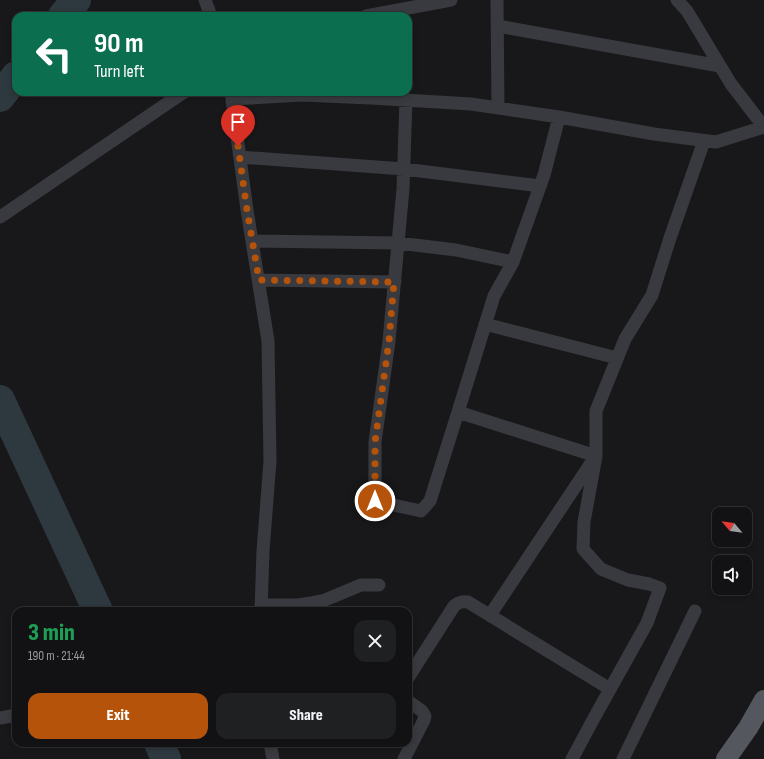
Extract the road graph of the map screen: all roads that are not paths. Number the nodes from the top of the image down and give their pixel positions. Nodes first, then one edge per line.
1 (205, 0) edge
2 (451, 0) edge
3 (497, 0) edge
4 (676, 0) edge
5 (210, 12) edge
6 (387, 12) edge
7 (498, 26) junction
8 (720, 66) junction
9 (178, 96) edge
10 (231, 96) edge
11 (406, 100) junction
12 (498, 108) junction
13 (559, 117) junction
14 (764, 127) edge
15 (704, 140) junction
16 (240, 157) junction
17 (404, 169) junction
18 (540, 186) junction
19 (0, 217) edge
20 (252, 241) junction
21 (398, 243) junction
22 (513, 262) junction
23 (259, 280) junction
24 (394, 282) junction
25 (485, 324) junction
26 (617, 358) junction
27 (458, 412) junction
28 (596, 456) junction
29 (379, 585) dead end
30 (261, 607) edge
31 (273, 607) edge
32 (695, 611) dead end
33 (490, 615) junction
34 (412, 672) edge
35 (610, 689) junction
36 (764, 700) edge
37 (412, 703) edge
38 (12, 716) edge
39 (0, 718) edge
40 (412, 743) edge
41 (271, 747) edge
42 (410, 747) edge
43 (273, 759) edge
44 (404, 759) edge
45 (572, 759) edge
46 (623, 759) edge
47 (726, 759) edge

1 - 5 street
2 - 6 street
3 - 7 street
4 - 8 street
7 - 8 street
7 - 12 street
8 - 14 street
9 - 19 street
10 - 11 street
10 - 16 street
11 - 12 street
11 - 17 street
12 - 13 street
13 - 15 street
13 - 18 street
14 - 15 street
15 - 26 street
16 - 17 street
16 - 20 street
17 - 18 street
17 - 21 street
18 - 22 street
20 - 21 street
20 - 23 street
21 - 22 street
21 - 24 street
22 - 25 street
23 - 24 street
23 - 30 street
24 - 27 street
25 - 26 street
25 - 27 street
26 - 28 street
27 - 28 street
28 - 33 street
28 - 35 street
29 - 31 street
32 - 46 street
33 - 34 street
33 - 35 street
35 - 45 street
36 - 47 main road
37 - 40 street
38 - 39 street
41 - 43 street
42 - 44 street

